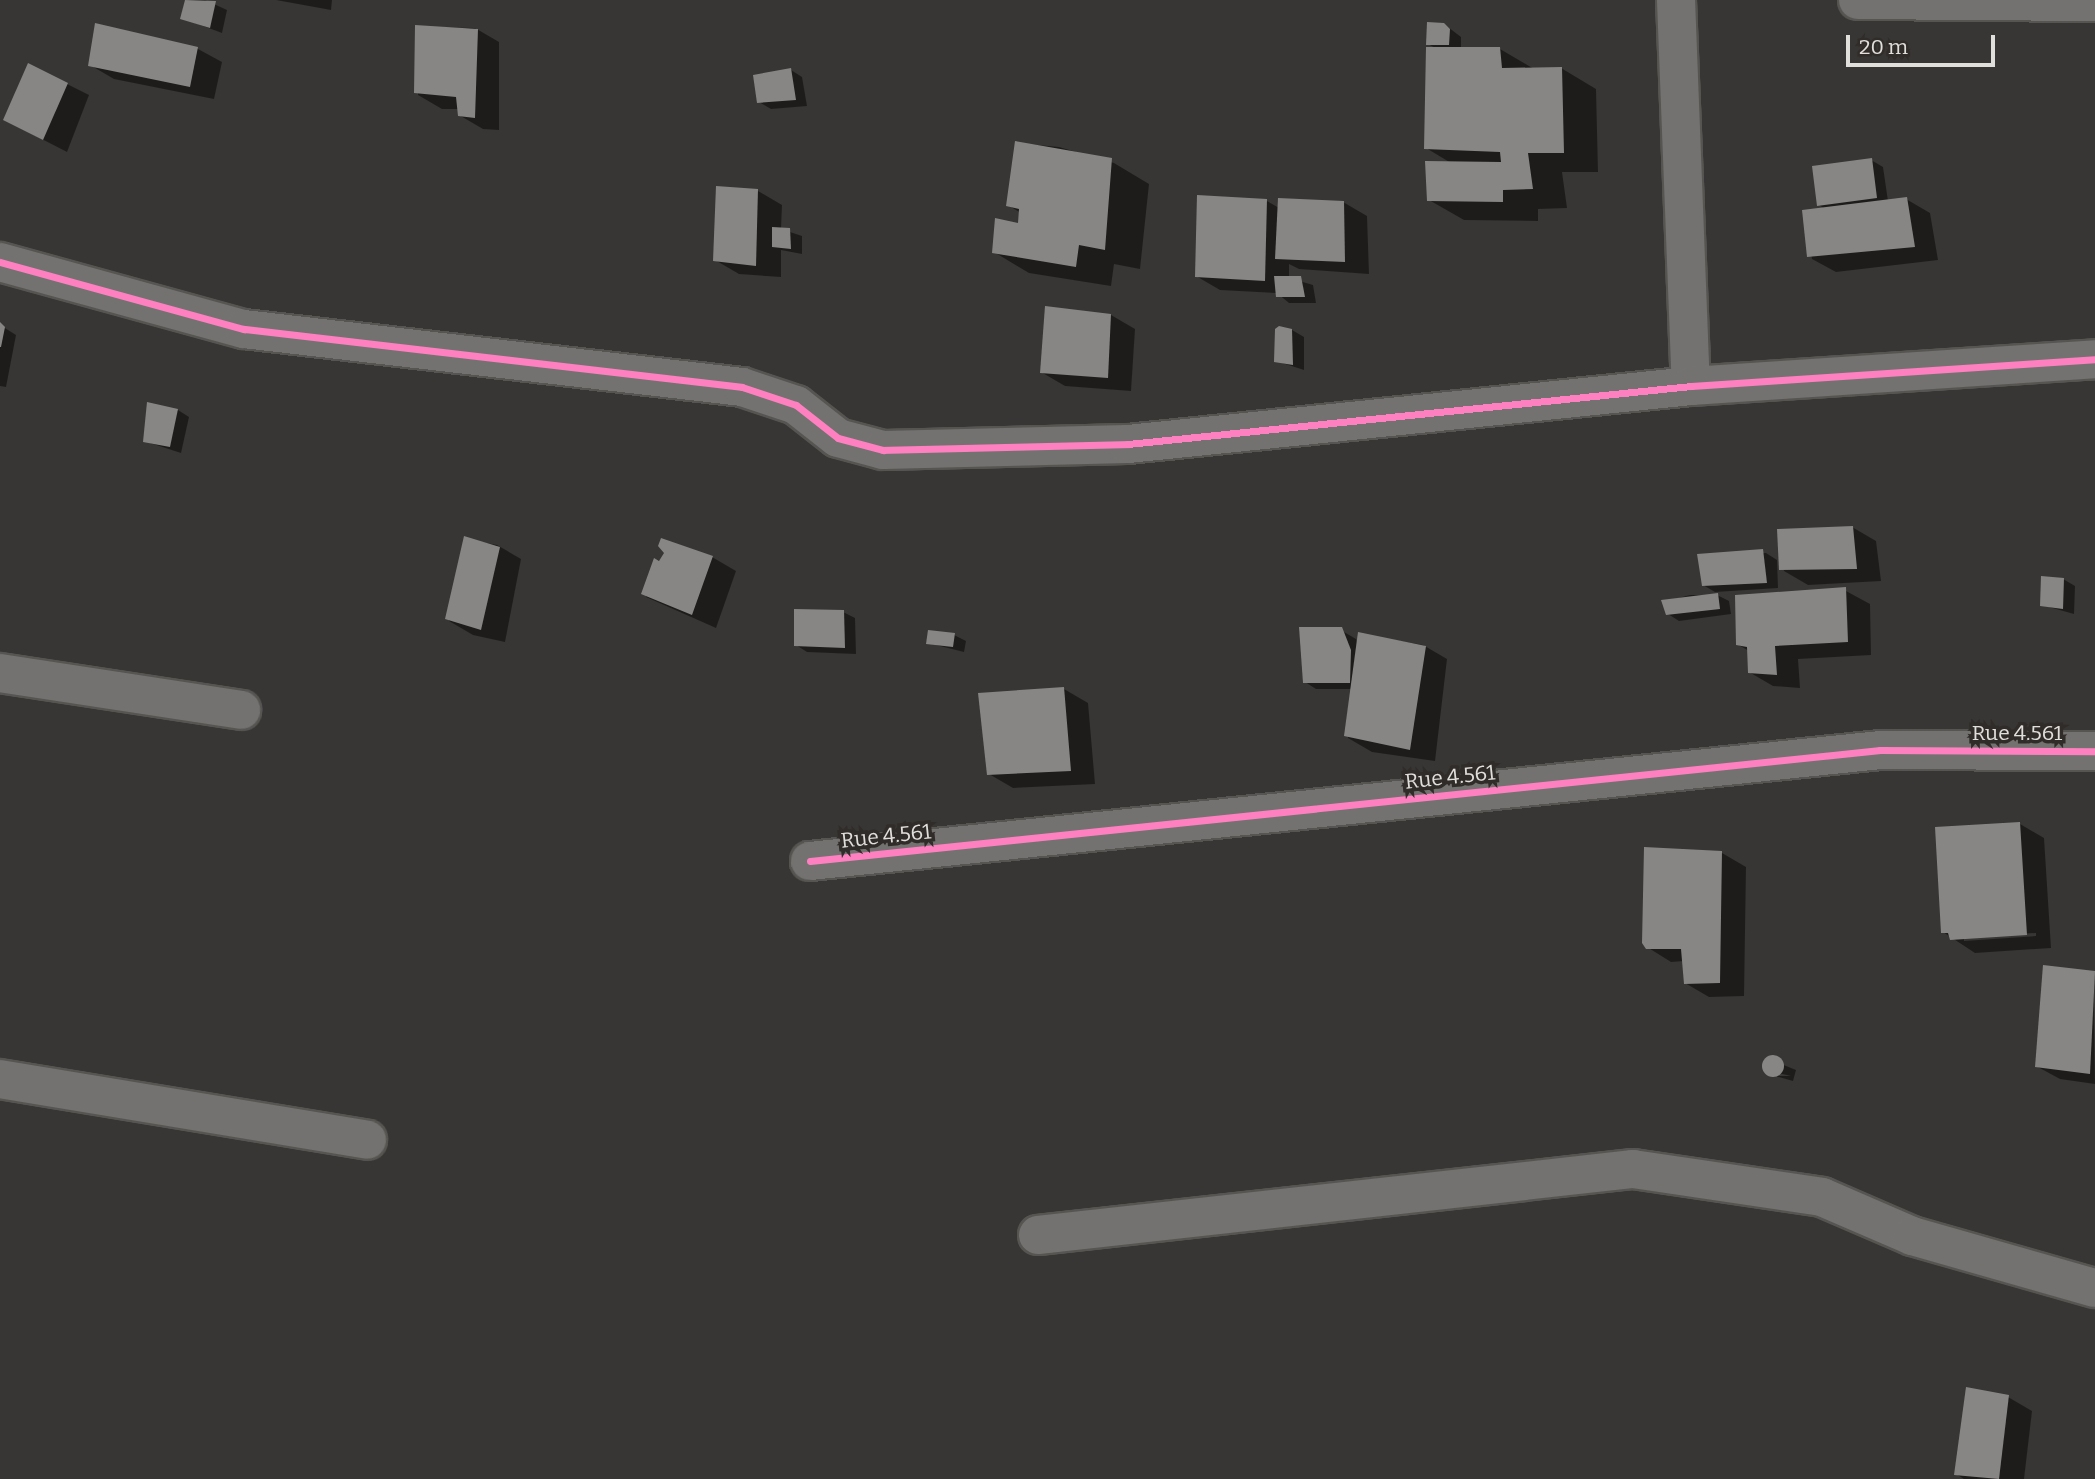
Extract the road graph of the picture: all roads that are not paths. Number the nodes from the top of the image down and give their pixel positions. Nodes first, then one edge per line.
1 (1676, 0) edge
2 (1858, 0) edge
3 (2095, 2) edge
4 (0, 262) edge
5 (2095, 359) edge
6 (1691, 386) junction
7 (0, 673) edge
8 (241, 710) dead end
9 (2095, 751) edge
10 (810, 861) dead end
11 (0, 1079) edge
12 (367, 1140) dead end
13 (1038, 1235) dead end
14 (2095, 1288) edge

1 - 6 street
2 - 3 street
4 - 6 street
5 - 6 street
7 - 8 street
9 - 10 street, Rue 4.561
11 - 12 street
13 - 14 street

